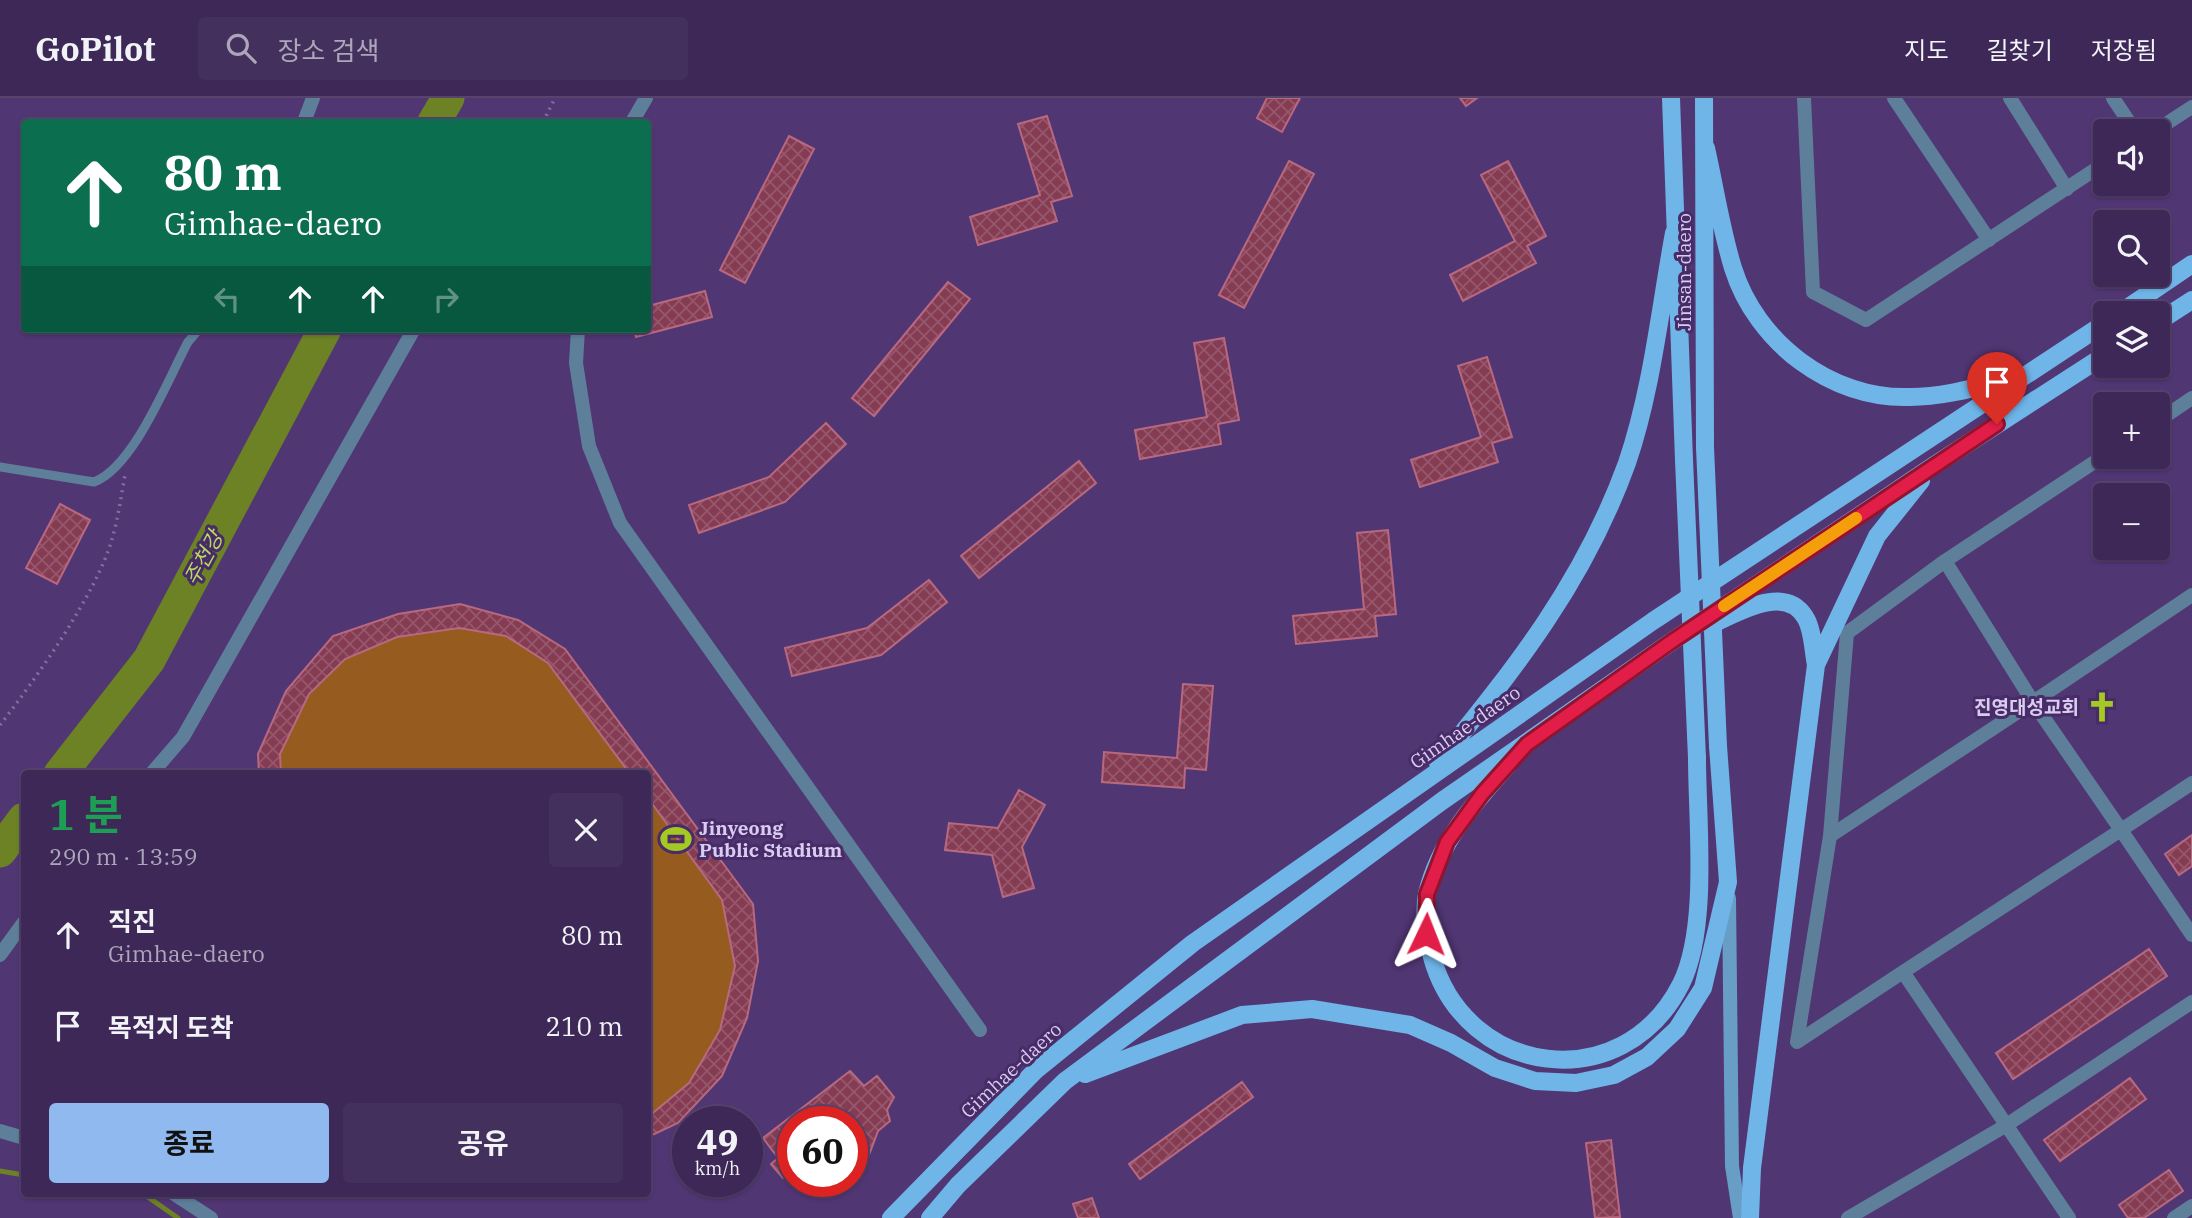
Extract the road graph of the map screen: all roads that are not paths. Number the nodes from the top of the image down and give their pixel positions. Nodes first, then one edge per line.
1 (313, 98) edge
2 (646, 98) edge
3 (1671, 98) edge
4 (1704, 98) edge
5 (1804, 98) edge
6 (1894, 98) edge
7 (2010, 98) edge
8 (2113, 98) edge
9 (2192, 107) edge
10 (305, 119) edge
11 (634, 119) edge
12 (2127, 119) edge
13 (2170, 121) edge
14 (1706, 148) junction
15 (2093, 171) edge
16 (2067, 189) junction
17 (1674, 233) junction
18 (1989, 240) junction
19 (2192, 264) edge
20 (2192, 300) edge
21 (2138, 301) edge
22 (2170, 314) edge
23 (2093, 331) edge
24 (197, 333) edge
25 (412, 333) edge
26 (578, 333) edge
27 (2093, 363) edge
28 (2029, 375) junction
29 (2192, 398) edge
30 (2170, 413) edge
31 (2093, 463) edge
32 (1933, 466) junction
33 (0, 467) edge
34 (1945, 561) junction
35 (2192, 595) edge
36 (1671, 642) junction
37 (1816, 665) junction
38 (2034, 702) junction
39 (1527, 744) junction
40 (154, 770) edge
41 (1423, 782) junction
42 (2192, 783) edge
43 (2121, 830) junction
44 (1830, 836) junction
45 (1728, 882) junction
46 (21, 926) edge
47 (2192, 935) edge
48 (0, 955) edge
49 (1903, 972) junction
50 (2192, 1002) edge
51 (979, 1030) dead end
52 (1065, 1081) junction
53 (2005, 1126) junction
54 (0, 1131) edge
55 (21, 1137) edge
56 (179, 1197) edge
57 (2192, 1206) edge
58 (211, 1218) edge
59 (891, 1218) edge
60 (930, 1218) edge
61 (1740, 1218) edge
62 (1750, 1218) edge
63 (1848, 1218) edge
64 (2069, 1218) edge
65 (2175, 1218) edge

1 - 10 street
2 - 11 street
3 - 17 main road, Jinsan-daero
4 - 14 main road, Jinsan-daero
5 - 18 street
6 - 18 street
7 - 16 street
8 - 12 street
9 - 13 street
14 - 28 main road
14 - 45 main road, Jinsan-daero, bridge
15 - 16 street
16 - 18 street
17 - 39 main road, bridge
17 - 41 main road
19 - 21 main road
20 - 22 main road
23 - 28 main road, Gimhae-daero
24 - 33 lane
25 - 40 street
26 - 51 street
27 - 32 main road
28 - 41 main road, Gimhae-daero
29 - 30 street
31 - 34 street
32 - 36 main road
32 - 37 main road
34 - 38 street
34 - 44 street
35 - 38 street
36 - 37 main road
36 - 39 main road
37 - 62 main road
38 - 43 street
38 - 44 street
39 - 52 main road
41 - 59 main road, Gimhae-daero
42 - 43 street
43 - 47 street
43 - 49 street
44 - 49 street
45 - 52 main road, Jinsan-daero
45 - 61 main road
46 - 48 street
49 - 53 street
50 - 53 street
52 - 60 main road
53 - 63 street
53 - 64 street
54 - 55 street
56 - 58 street
57 - 65 street

